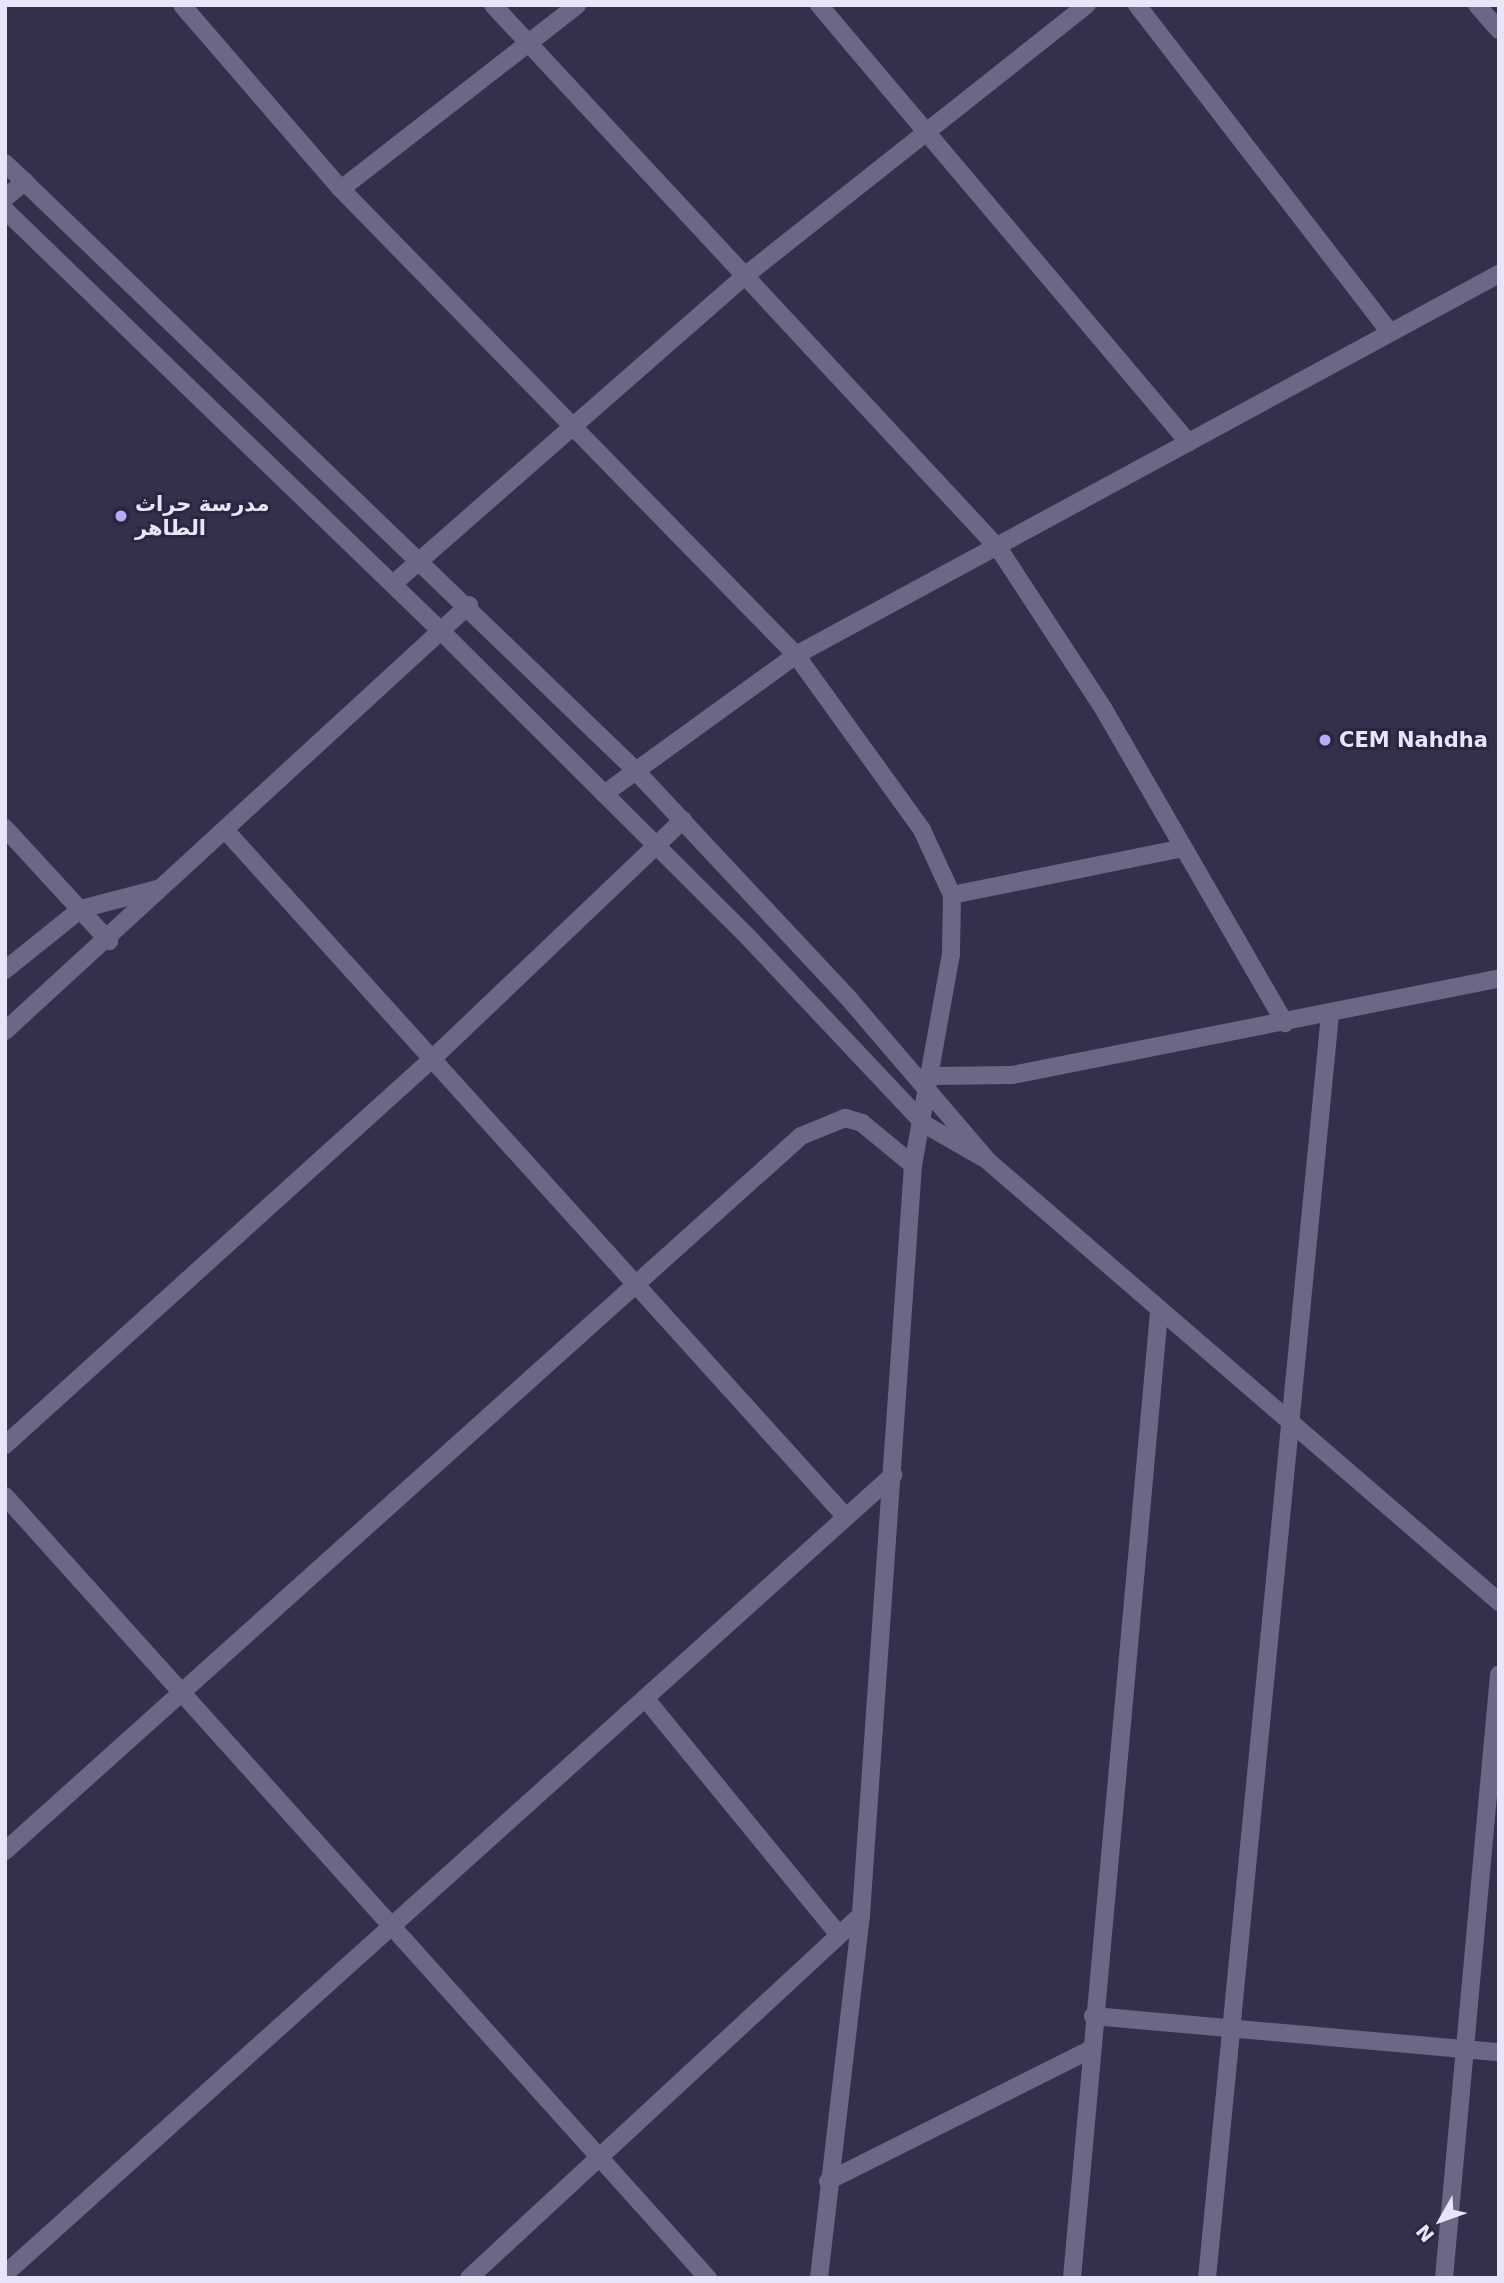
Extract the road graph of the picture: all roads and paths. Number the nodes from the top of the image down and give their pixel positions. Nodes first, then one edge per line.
1 (182, 5) edge
2 (493, 5) edge
3 (577, 5) edge
4 (819, 5) edge
5 (1087, 5) edge
6 (1138, 5) edge
7 (1477, 5) edge
8 (1499, 30) edge
9 (526, 41) junction
10 (926, 130) junction
11 (5, 163) edge
12 (24, 181) junction
13 (341, 188) junction
14 (5, 198) edge
15 (5, 210) edge
16 (1499, 274) edge
17 (746, 275) junction
18 (1388, 330) junction
19 (576, 425) junction
20 (1189, 443) junction
21 (999, 549) junction
22 (421, 559) junction
23 (393, 584) junction
24 (469, 605) junction
25 (442, 631) junction
26 (796, 655) junction
27 (635, 770) junction
28 (604, 794) junction
29 (682, 820) junction
30 (5, 828) edge
31 (227, 832) junction
32 (656, 846) junction
33 (1183, 848) junction
34 (157, 889) junction
35 (952, 895) junction
36 (81, 909) junction
37 (109, 941) junction
38 (5, 970) edge
39 (1499, 979) edge
40 (1330, 1015) junction
41 (1285, 1023) junction
42 (5, 1031) edge
43 (431, 1060) junction
44 (933, 1076) junction
45 (929, 1098) junction
46 (924, 1125) junction
47 (988, 1161) junction
48 (913, 1165) junction
49 (632, 1284) junction
50 (1159, 1313) junction
51 (1293, 1425) junction
52 (5, 1445) edge
53 (893, 1475) junction
54 (5, 1496) edge
55 (846, 1517) junction
56 (1499, 1602) edge
57 (1499, 1675) edge
58 (183, 1690) junction
59 (645, 1698) junction
60 (5, 1850) edge
61 (861, 1915) junction
62 (394, 1924) junction
63 (839, 1936) junction
64 (1093, 2016) junction
65 (1231, 2027) junction
66 (1092, 2049) junction
67 (1461, 2050) junction
68 (1499, 2052) edge
69 (602, 2159) junction
70 (828, 2181) junction
71 (5, 2274) edge
72 (470, 2278) edge
73 (708, 2278) edge
74 (819, 2278) edge
75 (1072, 2278) edge
76 (1208, 2278) edge
77 (1444, 2278) edge

1 - 13 street
2 - 9 street
3 - 9 street
4 - 10 street
5 - 10 street
6 - 18 street
7 - 8 street
9 - 13 street
9 - 17 street
10 - 17 street
10 - 20 street
11 - 12 street
12 - 14 street
12 - 22 street
13 - 19 street
15 - 23 street
16 - 18 street
17 - 19 street
17 - 21 street
18 - 20 street
19 - 22 street
19 - 26 street
20 - 21 street
21 - 26 street
21 - 33 street
22 - 23 street
22 - 24 street
23 - 25 street
24 - 25 street
24 - 27 street
25 - 28 street
25 - 31 street
26 - 27 street
26 - 35 street
27 - 28 street
27 - 29 street
28 - 32 street
29 - 32 street
29 - 45 street
30 - 36 street
31 - 34 street
31 - 43 street
32 - 43 street
32 - 46 street
33 - 35 street
33 - 41 street
34 - 36 street
34 - 37 street
35 - 44 street
36 - 37 street
36 - 38 street
37 - 42 street
39 - 40 street
40 - 41 street
40 - 51 street
41 - 44 street
43 - 49 street
43 - 52 street
44 - 45 street
45 - 46 street
45 - 47 street
46 - 47 street
46 - 48 street
47 - 50 street
48 - 49 street
48 - 53 street
49 - 55 street
49 - 58 street
50 - 51 street
50 - 64 street
51 - 56 street
51 - 65 street
53 - 55 street
53 - 61 street
54 - 58 street
55 - 59 street
57 - 67 street
58 - 60 street
58 - 62 street
59 - 62 street
59 - 63 street
61 - 63 street
61 - 70 street
62 - 69 street
62 - 71 street
63 - 69 street
64 - 65 street
64 - 66 street
65 - 67 street
65 - 76 street
66 - 70 street
66 - 75 street
67 - 68 street
67 - 77 street
69 - 72 street
69 - 73 street
70 - 74 street

